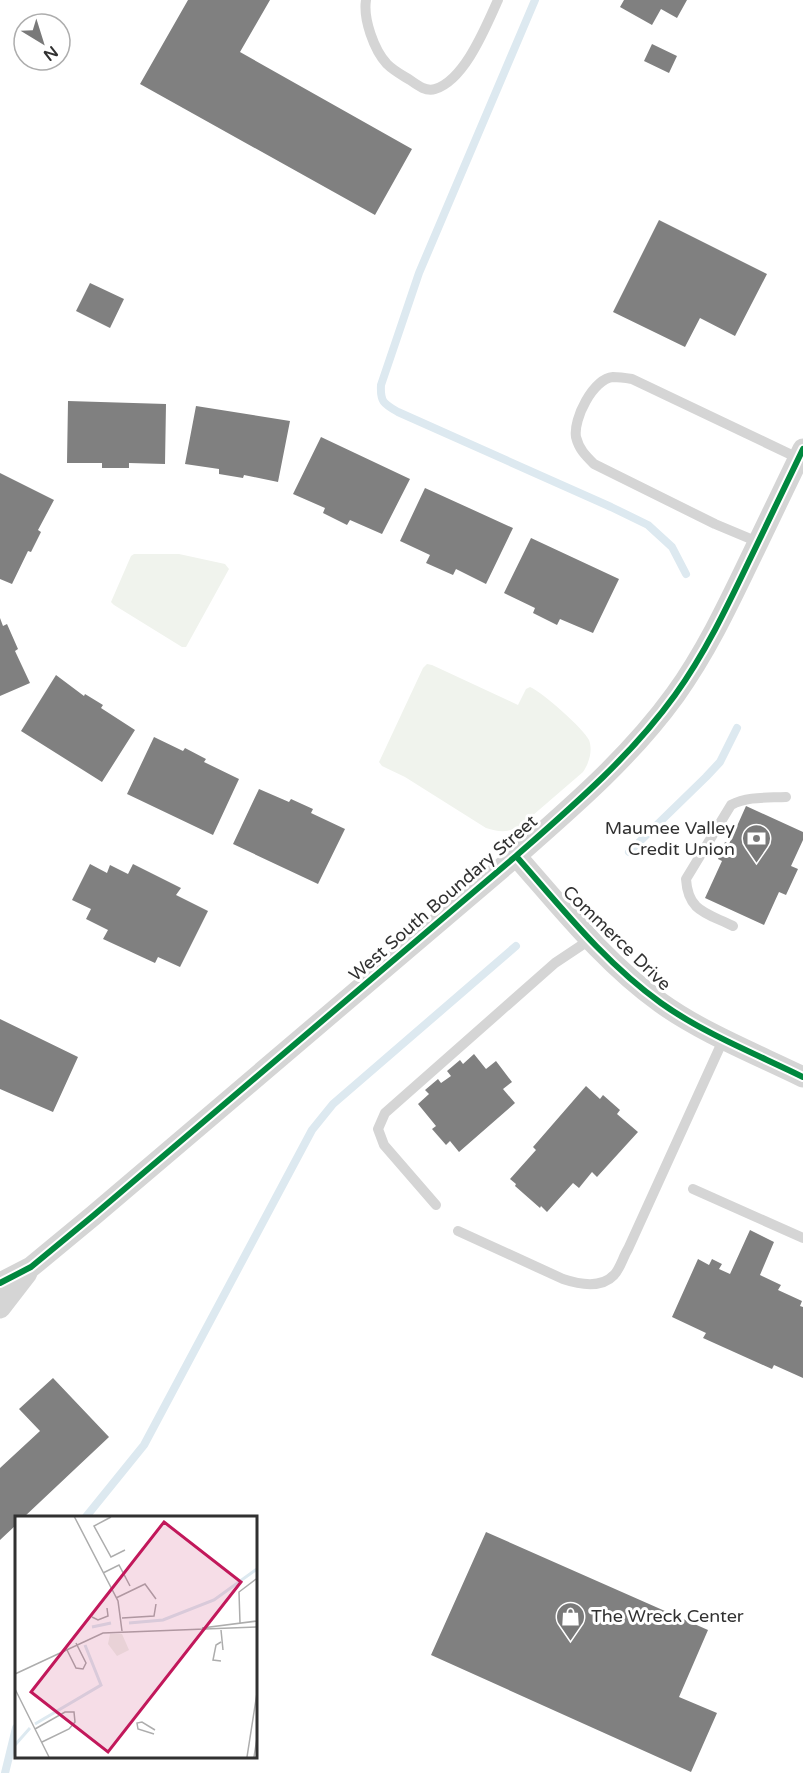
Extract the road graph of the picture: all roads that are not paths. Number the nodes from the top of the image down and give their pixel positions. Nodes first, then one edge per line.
1 (366, 0) edge
2 (498, 0) edge
3 (801, 454) edge
4 (758, 542) junction
5 (786, 797) dead end
6 (516, 856) junction
7 (733, 926) dead end
8 (591, 939) junction
9 (724, 1038) junction
10 (803, 1077) edge
11 (693, 1189) dead end
12 (436, 1204) dead end
13 (458, 1231) dead end
14 (803, 1238) edge
15 (31, 1267) junction
16 (0, 1283) edge
17 (0, 1308) edge

1 - 2 lane
3 - 4 street, West South Boundary Street
3 - 4 lane
4 - 6 street, West South Boundary Street
5 - 7 lane
6 - 8 street, Commerce Drive
6 - 15 street, West South Boundary Street
8 - 9 street, Commerce Drive
8 - 12 lane
9 - 10 street, Commerce Drive
9 - 13 lane
11 - 14 lane
15 - 16 street, West South Boundary Street
15 - 17 street, West South Boundary Street

